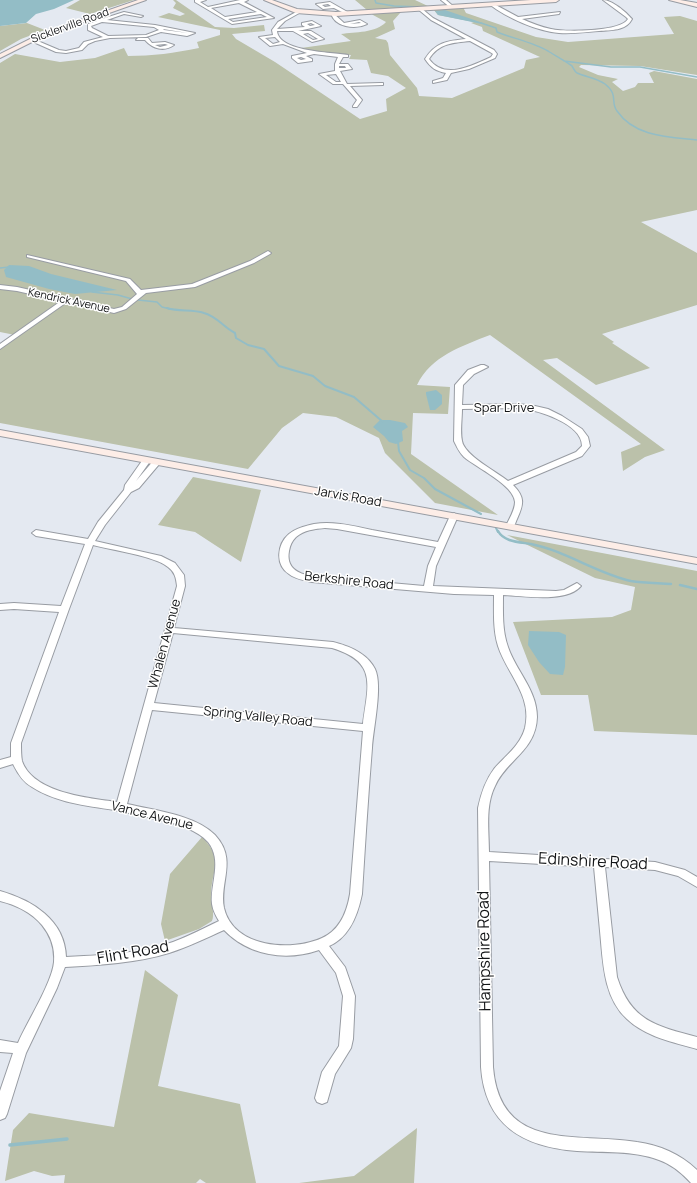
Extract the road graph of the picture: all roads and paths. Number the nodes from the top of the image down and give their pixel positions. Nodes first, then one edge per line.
1 (143, 0) edge
2 (204, 0) edge
3 (219, 0) edge
4 (248, 0) edge
5 (267, 0) edge
6 (443, 0) edge
7 (556, 0) edge
8 (605, 0) edge
9 (672, 0) edge
10 (241, 2) junction
11 (491, 4) junction
12 (228, 5) junction
13 (697, 5) edge
14 (336, 6) dead end
15 (452, 6) junction
16 (207, 8) junction
17 (420, 9) junction
18 (299, 12) junction
19 (260, 13) junction
20 (559, 13) dead end
21 (332, 14) junction
22 (349, 14) junction
23 (141, 16) dead end
24 (90, 18) junction
25 (224, 18) junction
26 (270, 18) junction
27 (518, 18) junction
28 (102, 20) junction
29 (283, 20) junction
30 (142, 24) junction
31 (343, 24) dead end
32 (171, 25) dead end
33 (309, 27) dead end
34 (160, 29) junction
35 (274, 30) junction
36 (294, 30) junction
37 (299, 33) dead end
38 (275, 36) junction
39 (146, 37) junction
40 (107, 38) junction
41 (133, 38) junction
42 (31, 40) junction
43 (470, 40) junction
44 (150, 44) dead end
45 (284, 44) junction
46 (314, 53) junction
47 (0, 56) edge
48 (303, 56) dead end
49 (337, 69) junction
50 (450, 71) junction
51 (434, 82) dead end
52 (346, 84) junction
53 (381, 84) dead end
54 (355, 106) dead end
55 (268, 253) dead end
56 (29, 256) dead end
57 (0, 287) edge
58 (140, 293) junction
59 (66, 300) junction
60 (0, 347) edge
61 (484, 367) dead end
62 (459, 407) junction
63 (0, 432) edge
64 (152, 461) junction
65 (508, 484) junction
66 (454, 516) junction
67 (510, 526) junction
68 (36, 533) dead end
69 (90, 542) junction
70 (441, 545) junction
71 (697, 561) edge
72 (577, 586) dead end
73 (428, 588) junction
74 (498, 592) junction
75 (0, 607) edge
76 (64, 608) junction
77 (169, 630) junction
78 (149, 706) junction
79 (368, 728) junction
80 (16, 760) junction
81 (0, 764) edge
82 (121, 807) junction
83 (484, 856) junction
84 (600, 862) junction
85 (697, 883) edge
86 (0, 896) edge
87 (226, 923) junction
88 (321, 944) junction
89 (60, 962) junction
90 (697, 1043) edge
91 (0, 1046) edge
92 (21, 1049) junction
93 (322, 1098) dead end
94 (0, 1114) edge
95 (697, 1180) edge

1 - 24 street, Sicklerville Road
2 - 16 street
3 - 12 street
4 - 10 street
5 - 18 street
6 - 15 street
7 - 11 street
8 - 27 street
9 - 13 street
10 - 12 street
10 - 19 street
11 - 15 street
11 - 27 street
12 - 16 street
14 - 22 street
15 - 17 street
16 - 25 street
17 - 22 street
17 - 43 street
18 - 21 street
18 - 29 street
19 - 25 street
19 - 26 street
20 - 27 street
21 - 22 street
21 - 31 street
23 - 28 street
24 - 28 street
24 - 42 street, Sicklerville Road
25 - 26 street
26 - 29 street
28 - 30 street
28 - 40 street
29 - 35 street
30 - 34 street
30 - 41 street
32 - 34 street
33 - 36 street
34 - 34 street
34 - 39 street
35 - 36 street
35 - 38 street
36 - 37 street
38 - 45 street
38 - 45 street
39 - 41 street
39 - 44 street
40 - 41 street
40 - 42 street
42 - 47 street, Sicklerville Road
43 - 50 street
43 - 50 street
45 - 46 street
46 - 48 street
46 - 49 street
49 - 52 street
49 - 52 street
50 - 51 street
52 - 53 street
52 - 54 street
55 - 58 street
56 - 58 street
57 - 59 street, Kendrick Avenue
58 - 59 street, Kendrick Avenue
59 - 60 street
61 - 62 street
62 - 65 street
62 - 65 street, Spar Drive
63 - 64 street, Jarvis Road
64 - 66 street, Jarvis Road
64 - 69 street
65 - 67 street
66 - 67 street, Jarvis Road
66 - 70 street
67 - 71 street, Jarvis Road
68 - 69 street, Whalen Avenue
69 - 76 street
69 - 77 street, Whalen Avenue
70 - 73 street
70 - 73 street, Berkshire Road
72 - 74 street, Berkshire Road
73 - 74 street, Berkshire Road
74 - 83 street, Hampshire Road
75 - 76 street
76 - 80 street
77 - 78 street, Whalen Avenue
77 - 79 street, Vance Avenue
78 - 79 street, Spring Valley Road
78 - 82 street, Whalen Avenue
79 - 88 street, Vance Avenue
80 - 81 street
80 - 82 street, Vance Avenue
82 - 87 street, Vance Avenue
83 - 84 street, Edinshire Road
83 - 95 street, Hampshire Road
84 - 85 street, Edinshire Road
84 - 90 street
86 - 89 street
87 - 88 street, Vance Avenue
87 - 89 street, Flint Road
88 - 93 street
89 - 92 street
91 - 92 street
92 - 94 street

